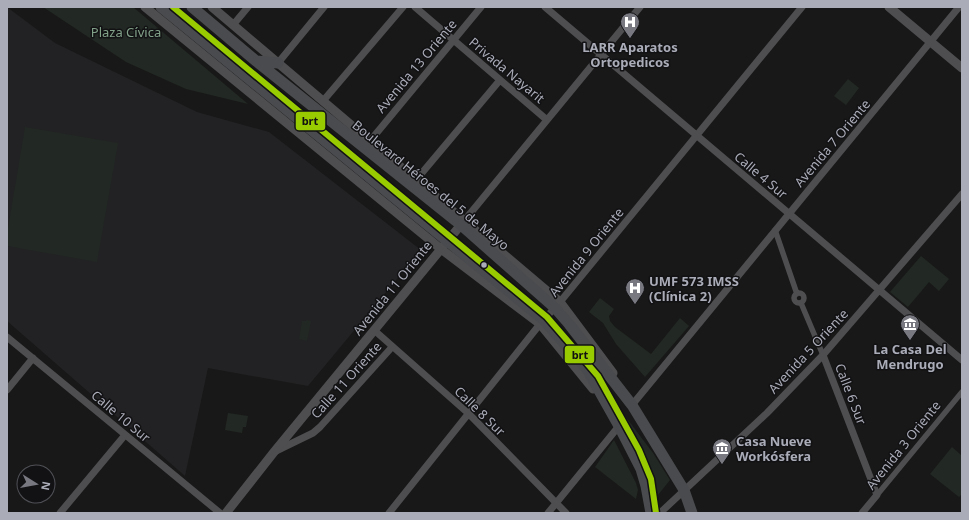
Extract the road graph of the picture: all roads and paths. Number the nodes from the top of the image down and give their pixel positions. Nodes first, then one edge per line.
1 (145, 7) edge
2 (192, 7) edge
3 (212, 7) edge
4 (248, 7) edge
5 (324, 7) edge
6 (403, 7) edge
7 (415, 7) edge
8 (481, 7) edge
9 (545, 7) edge
10 (640, 7) edge
11 (802, 7) edge
12 (889, 7) edge
13 (959, 7) edge
14 (162, 11) edge
15 (233, 25) junction
16 (454, 40) junction
17 (930, 42) junction
18 (601, 55) junction
19 (256, 61) junction
20 (278, 63) junction
21 (962, 68) edge
22 (500, 80) junction
23 (323, 101) junction
24 (547, 120) junction
25 (697, 136) junction
26 (370, 141) junction
27 (416, 180) junction
28 (962, 194) edge
29 (788, 214) junction
30 (462, 223) junction
31 (775, 230) junction
32 (444, 245) junction
33 (879, 292) junction
34 (558, 305) junction
35 (542, 322) junction
36 (374, 330) junction
37 (7, 337) edge
38 (392, 347) junction
39 (823, 356) junction
40 (32, 358) junction
41 (962, 360) edge
42 (7, 390) edge
43 (962, 392) edge
44 (632, 406) junction
45 (469, 414) junction
46 (619, 426) junction
47 (125, 435) junction
48 (274, 452) junction
49 (684, 490) junction
50 (877, 495) junction
51 (556, 504) junction
52 (60, 513) edge
53 (220, 513) edge
54 (226, 513) edge
55 (389, 513) edge
56 (548, 513) edge
57 (566, 513) edge
58 (650, 513) edge
59 (660, 513) edge
60 (692, 513) edge
61 (862, 513) edge

1 - 14 street
2 - 19 main road, Boulevard Héroes del 5 de Mayo
3 - 15 street, Boulevard Héroes del 5 de Mayo
4 - 15 street
5 - 20 street
6 - 23 street
7 - 16 street, Privada Nayarit
8 - 16 street, Avenida 13 Oriente
9 - 18 street, Calle 4 Sur
10 - 18 street, Avenida 11 Oriente
11 - 25 street, Avenida 9 Oriente
12 - 17 street
13 - 17 street, Avenida 7 Oriente
14 - 32 main road
15 - 20 street, Boulevard Héroes del 5 de Mayo
16 - 22 street, Privada Nayarit
16 - 26 street, Avenida 13 Oriente
17 - 21 street
17 - 29 street, Avenida 7 Oriente
18 - 24 street, Avenida 11 Oriente
18 - 25 street, Calle 4 Sur
19 - 20 main road
19 - 30 main road, Boulevard Héroes del 5 de Mayo
20 - 23 street, Boulevard Héroes del 5 de Mayo
22 - 24 street, Privada Nayarit
22 - 27 street
23 - 26 street, Boulevard Héroes del 5 de Mayo
24 - 30 street, Avenida 11 Oriente
25 - 29 street, Calle 4 Sur
25 - 34 street, Avenida 9 Oriente
26 - 27 street, Boulevard Héroes del 5 de Mayo
27 - 30 street, Boulevard Héroes del 5 de Mayo
28 - 33 street, Avenida 5 Oriente
29 - 31 street, Avenida 7 Oriente
29 - 33 street, Calle 4 Sur
30 - 32 street, Avenida 11 Oriente
30 - 34 main road, Boulevard Héroes del 5 de Mayo
31 - 39 street, Calle 6 Sur
31 - 44 street, Avenida 7 Oriente
32 - 35 main road
32 - 36 street, Avenida 11 Oriente
33 - 39 street, Avenida 5 Oriente
33 - 41 street, Calle 4 Sur
34 - 35 street, Avenida 9 Oriente
34 - 44 main road, Boulevard Héroes del 5 de Mayo
35 - 45 street, Avenida 9 Oriente
35 - 46 main road
36 - 38 street, Calle 8 Sur
36 - 48 street, Avenida 11 Oriente
37 - 40 street, Calle 10 Sur
38 - 45 street, Calle 8 Sur
38 - 48 street, Calle 11 Oriente
39 - 49 street, Avenida 5 Oriente
39 - 50 street, Calle 6 Sur
40 - 42 street
40 - 47 street, Calle 10 Sur
43 - 50 street, Avenida 3 Oriente
44 - 49 main road, Boulevard Héroes del 5 de Mayo
45 - 51 street, Calle 8 Sur
45 - 55 street, Avenida 9 Oriente
46 - 51 street
46 - 58 main road
47 - 52 street
47 - 53 street, Calle 10 Sur
48 - 54 street, Avenida 11 Oriente
49 - 59 street, Avenida 5 Oriente
49 - 60 main road, Boulevard Héroes del 5 de Mayo
50 - 61 street, Avenida 3 Oriente
51 - 56 street
51 - 57 street, Calle 8 Sur

